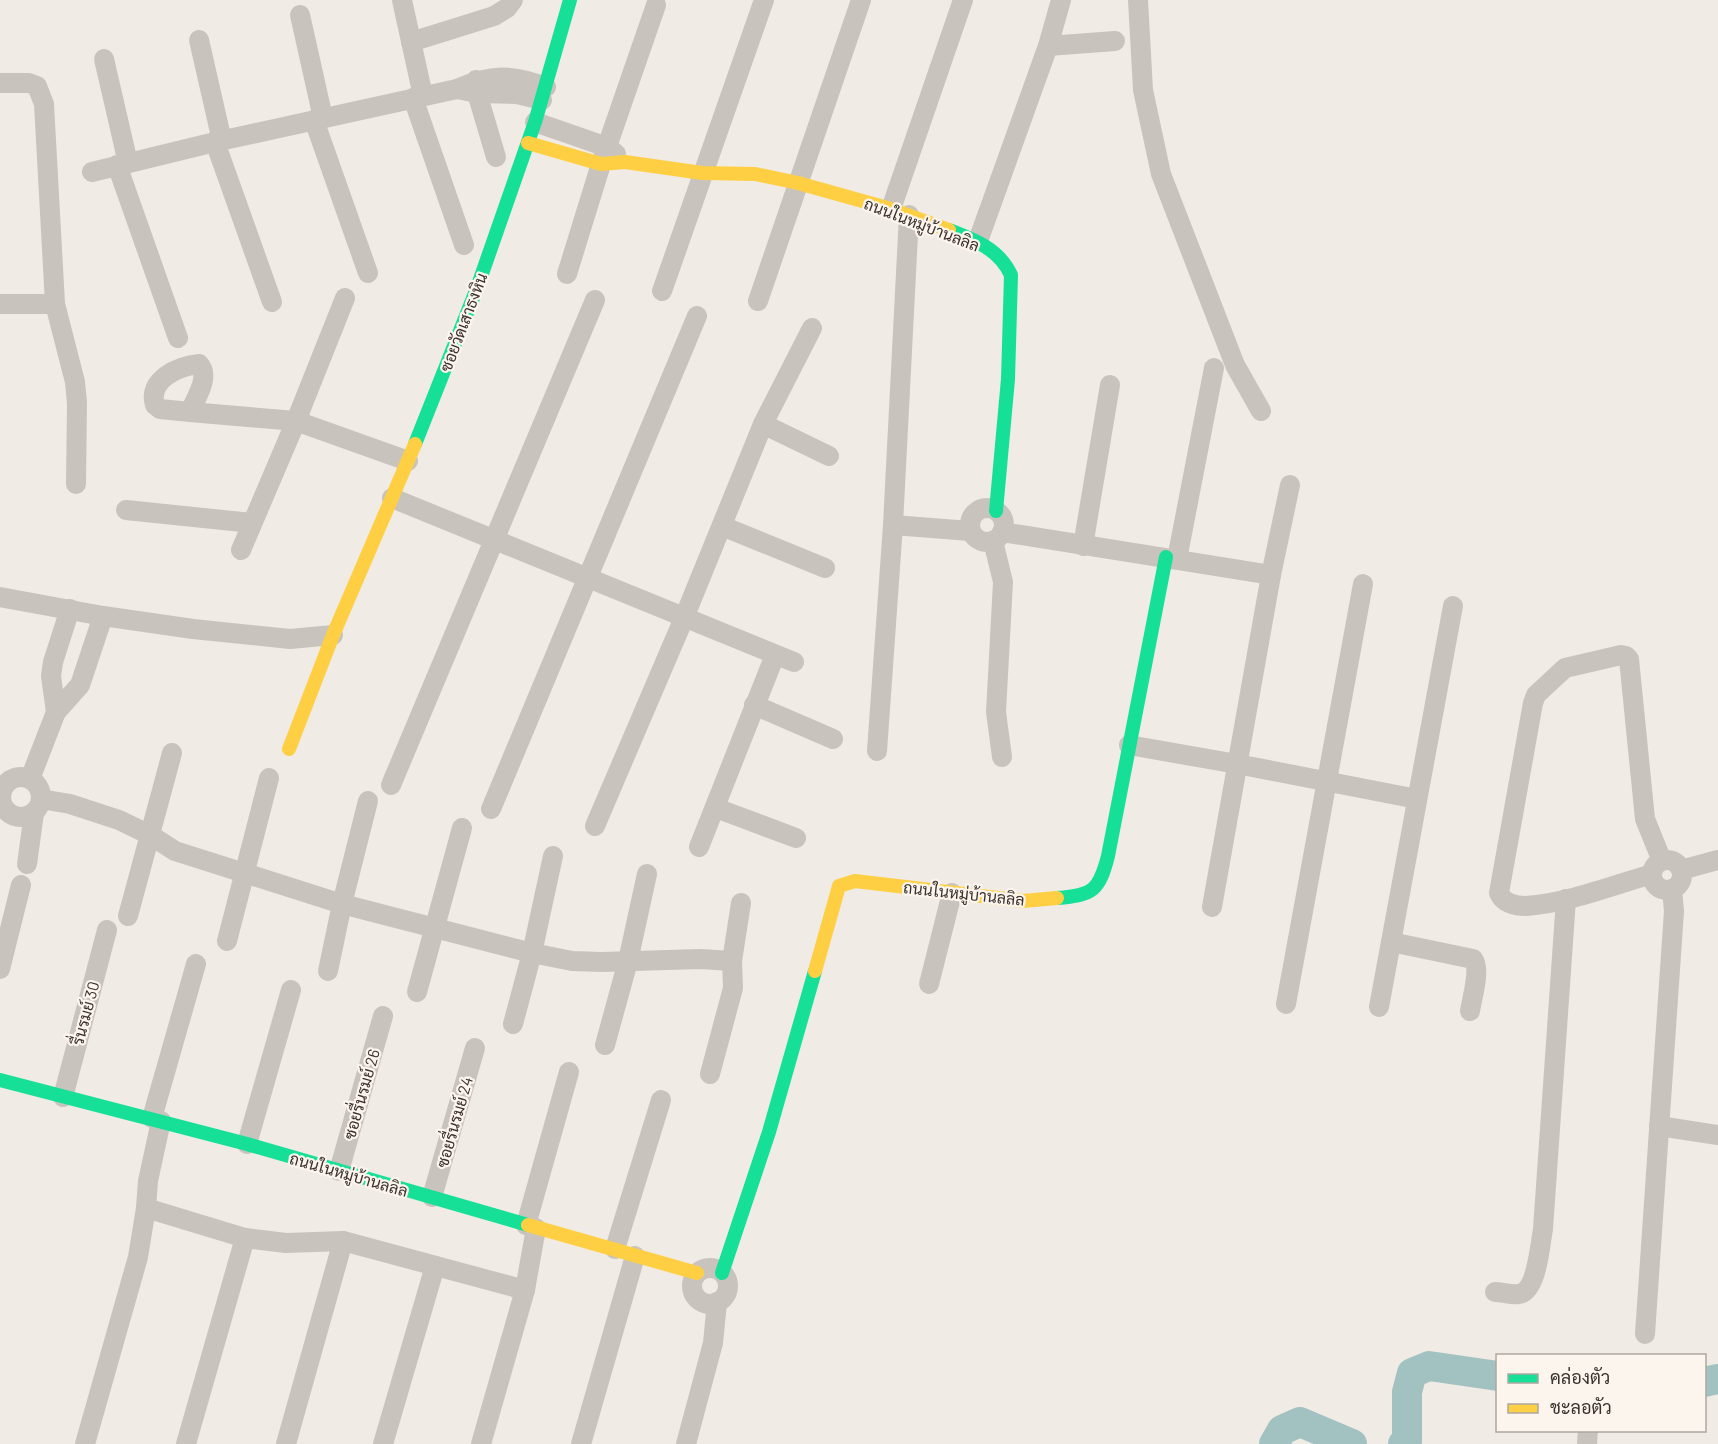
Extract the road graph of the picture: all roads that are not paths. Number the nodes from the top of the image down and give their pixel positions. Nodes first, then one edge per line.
1 (402, 0) edge
2 (513, 0) edge
3 (570, 0) edge
4 (764, 0) edge
5 (861, 0) edge
6 (963, 0) edge
7 (1061, 0) edge
8 (1138, 0) edge
9 (656, 5) dead end
10 (300, 15) dead end
11 (199, 40) dead end
12 (1115, 41) dead end
13 (411, 42) junction
14 (1048, 46) junction
15 (104, 58) dead end
16 (0, 83) edge
17 (477, 86) junction
18 (544, 93) junction
19 (418, 97) junction
20 (319, 119) junction
21 (535, 122) junction
22 (219, 141) junction
23 (528, 142) junction
24 (604, 155) junction
25 (496, 157) dead end
26 (625, 162) joint
27 (123, 164) junction
28 (92, 172) dead end
29 (702, 173) junction
30 (798, 183) junction
31 (900, 212) junction
32 (978, 241) junction
33 (464, 245) dead end
34 (368, 273) dead end
35 (567, 274) dead end
36 (662, 291) dead end
37 (345, 298) dead end
38 (595, 300) dead end
39 (758, 301) dead end
40 (272, 302) dead end
41 (0, 304) edge
42 (55, 304) junction
43 (697, 316) dead end
44 (812, 328) dead end
45 (177, 338) dead end
46 (1214, 368) dead end
47 (1110, 385) dead end
48 (1262, 411) dead end
49 (190, 412) dead end
50 (296, 422) junction
51 (763, 424) junction
52 (829, 456) dead end
53 (408, 461) junction
54 (76, 484) dead end
55 (1290, 485) dead end
56 (392, 498) junction
57 (126, 510) dead end
58 (996, 511) junction
59 (252, 523) junction
60 (893, 525) junction
61 (722, 526) junction
62 (970, 531) junction
63 (998, 537) junction
64 (494, 540) junction
65 (1083, 546) junction
66 (242, 550) dead end
67 (1171, 558) junction
68 (825, 568) dead end
69 (1271, 575) junction
70 (587, 579) junction
71 (1363, 584) dead end
72 (0, 597) edge
73 (1454, 606) dead end
74 (70, 609) junction
75 (103, 616) junction
76 (684, 618) junction
77 (333, 635) junction
78 (775, 655) junction
79 (794, 663) dead end
80 (754, 705) junction
81 (56, 712) junction
82 (832, 739) dead end
83 (1129, 745) junction
84 (289, 749) dead end
85 (877, 751) dead end
86 (172, 753) dead end
87 (1002, 756) dead end
88 (1238, 764) junction
89 (269, 778) dead end
90 (30, 779) junction
91 (1326, 782) junction
92 (391, 785) dead end
93 (1417, 799) junction
94 (368, 801) dead end
95 (1, 804) edge
96 (37, 806) junction
97 (716, 808) junction
98 (491, 809) dead end
99 (595, 826) dead end
100 (462, 828) dead end
101 (150, 835) junction
102 (796, 837) dead end
103 (699, 847) dead end
104 (553, 856) dead end
105 (1718, 860) edge
106 (27, 864) dead end
107 (1657, 868) junction
108 (1682, 870) junction
109 (245, 874) junction
110 (647, 874) dead end
111 (21, 885) dead end
112 (1672, 890) junction
113 (952, 893) junction
114 (1566, 899) junction
115 (741, 903) dead end
116 (342, 904) junction
117 (1212, 907) dead end
118 (128, 916) dead end
119 (434, 927) junction
120 (107, 930) dead end
121 (227, 941) dead end
122 (1391, 942) junction
123 (532, 953) junction
124 (628, 961) junction
125 (732, 961) junction
126 (196, 964) dead end
127 (0, 969) edge
128 (328, 971) dead end
129 (929, 984) dead end
130 (291, 990) dead end
131 (417, 992) dead end
132 (1286, 1004) dead end
133 (1379, 1007) dead end
134 (1470, 1011) dead end
135 (383, 1016) dead end
136 (513, 1024) dead end
137 (605, 1045) dead end
138 (475, 1048) dead end
139 (569, 1072) dead end
140 (710, 1074) dead end
141 (0, 1080) edge
142 (63, 1097) junction
143 (661, 1100) dead end
144 (157, 1119) junction
145 (1659, 1126) junction
146 (1718, 1135) edge
147 (247, 1144) junction
148 (339, 1171) junction
149 (432, 1197) junction
150 (146, 1208) junction
151 (531, 1226) junction
152 (245, 1238) junction
153 (343, 1241) junction
154 (615, 1249) junction
155 (635, 1256) junction
156 (435, 1266) junction
157 (697, 1273) junction
158 (722, 1273) junction
159 (525, 1290) junction
160 (1494, 1292) dead end
161 (717, 1302) junction
162 (1645, 1334) dead end
163 (85, 1444) edge
164 (186, 1444) edge
165 (286, 1444) edge
166 (383, 1444) edge
167 (482, 1444) edge
168 (581, 1444) edge
169 (686, 1444) edge

1 - 13 street
2 - 13 street
3 - 18 street, ซอยวัดเสาธงหิน
4 - 29 street
5 - 30 street
6 - 31 street
7 - 14 street
8 - 48 street
9 - 24 street
10 - 20 street
11 - 22 street
12 - 14 street
13 - 19 street
14 - 32 street
15 - 27 street
16 - 42 street
17 - 18 street
17 - 19 street
17 - 25 street
18 - 21 street, ซอยวัดเสาธงหิน
19 - 20 street
19 - 33 street
20 - 22 street
20 - 34 street
21 - 23 street, ซอยวัดเสาธงหิน
21 - 24 street, ถนนในหมู่บ้านลลิล
22 - 27 street
22 - 40 street
23 - 24 street, ถนนในหมู่บ้านลลิล
23 - 53 street, ซอยวัดเสาธงหิน
24 - 26 street, ถนนในหมู่บ้านลลิล
24 - 35 street
26 - 29 street, ถนนในหมู่บ้านลลิล
27 - 28 street
27 - 45 street
29 - 30 street, ถนนในหมู่บ้านลลิล
29 - 36 street
30 - 31 street, ถนนในหมู่บ้านลลิล
30 - 39 street
31 - 32 street, ถนนในหมู่บ้านลลิล
31 - 60 street
32 - 58 street, ถนนในหมู่บ้านลลิล
37 - 50 street
38 - 64 street
41 - 42 street
42 - 54 street
43 - 70 street
44 - 51 street
46 - 67 street
47 - 65 street
49 - 50 street
50 - 53 street
50 - 59 street
51 - 52 street
51 - 61 street
53 - 56 street, ซอยวัดเสาธงหิน
55 - 69 street
56 - 64 street
56 - 77 street, ซอยวัดเสาธงหิน
57 - 59 street
58 - 62 street
58 - 63 street, ถนนในหมู่บ้านลลิล
59 - 66 street
60 - 62 street
60 - 85 street
61 - 68 street
61 - 76 street
62 - 63 street
63 - 65 street
63 - 87 street, ถนนในหมู่บ้านลลิล
64 - 70 street
64 - 92 street
65 - 67 street
67 - 69 street
67 - 83 street, ถนนในหมู่บ้านลลิล
69 - 88 street
70 - 76 street
70 - 98 street
71 - 91 street
72 - 74 street
73 - 93 street
74 - 75 street
74 - 81 street
75 - 77 street
75 - 81 street
76 - 78 street
76 - 99 street
77 - 84 street, ซอยวัดเสาธงหิน
78 - 79 street
78 - 80 street
80 - 82 street
80 - 97 street
81 - 90 street
83 - 88 street
83 - 113 street, ถนนในหมู่บ้านลลิล
86 - 101 street
88 - 91 street
88 - 117 street
89 - 109 street
90 - 95 street
90 - 96 street
91 - 93 street
91 - 132 street
93 - 122 street
94 - 116 street
95 - 96 street
96 - 101 street
96 - 106 street
97 - 102 street
97 - 103 street
100 - 119 street
101 - 109 street
101 - 118 street
104 - 123 street
105 - 108 street
107 - 108 street
107 - 112 street
107 - 114 street
107 - 114 street
108 - 112 street
109 - 116 street
109 - 121 street
110 - 124 street
111 - 127 street
112 - 145 street
113 - 129 street
113 - 158 street, ถนนในหมู่บ้านลลิล
114 - 160 street
115 - 125 street
116 - 119 street
116 - 128 street
119 - 123 street
119 - 131 street
120 - 142 street, รื่นรมย์ 30
122 - 133 street
122 - 134 street
123 - 124 street
123 - 136 street
124 - 125 street
124 - 137 street
125 - 140 street
126 - 144 street
130 - 147 street
135 - 148 street, ซอยรื่นรมย์ 26
138 - 149 street, ซอยรื่นรมย์ 24
139 - 151 street
141 - 142 street, ถนนในหมู่บ้านลลิล
142 - 144 street, ถนนในหมู่บ้านลลิล
143 - 154 street
144 - 147 street, ถนนในหมู่บ้านลลิล
144 - 150 street
145 - 146 street
145 - 162 street
147 - 148 street, ถนนในหมู่บ้านลลิล
148 - 149 street, ถนนในหมู่บ้านลลิล
149 - 151 street, ถนนในหมู่บ้านลลิล
150 - 152 street
150 - 163 street
151 - 154 street, ถนนในหมู่บ้านลลิล
151 - 159 street
152 - 153 street
152 - 164 street
153 - 156 street
153 - 165 street
154 - 155 street, ถนนในหมู่บ้านลลิล
155 - 157 street, ถนนในหมู่บ้านลลิล
155 - 168 street
156 - 159 street
156 - 166 street
157 - 158 street
157 - 161 street
158 - 161 street
159 - 167 street
161 - 169 street

